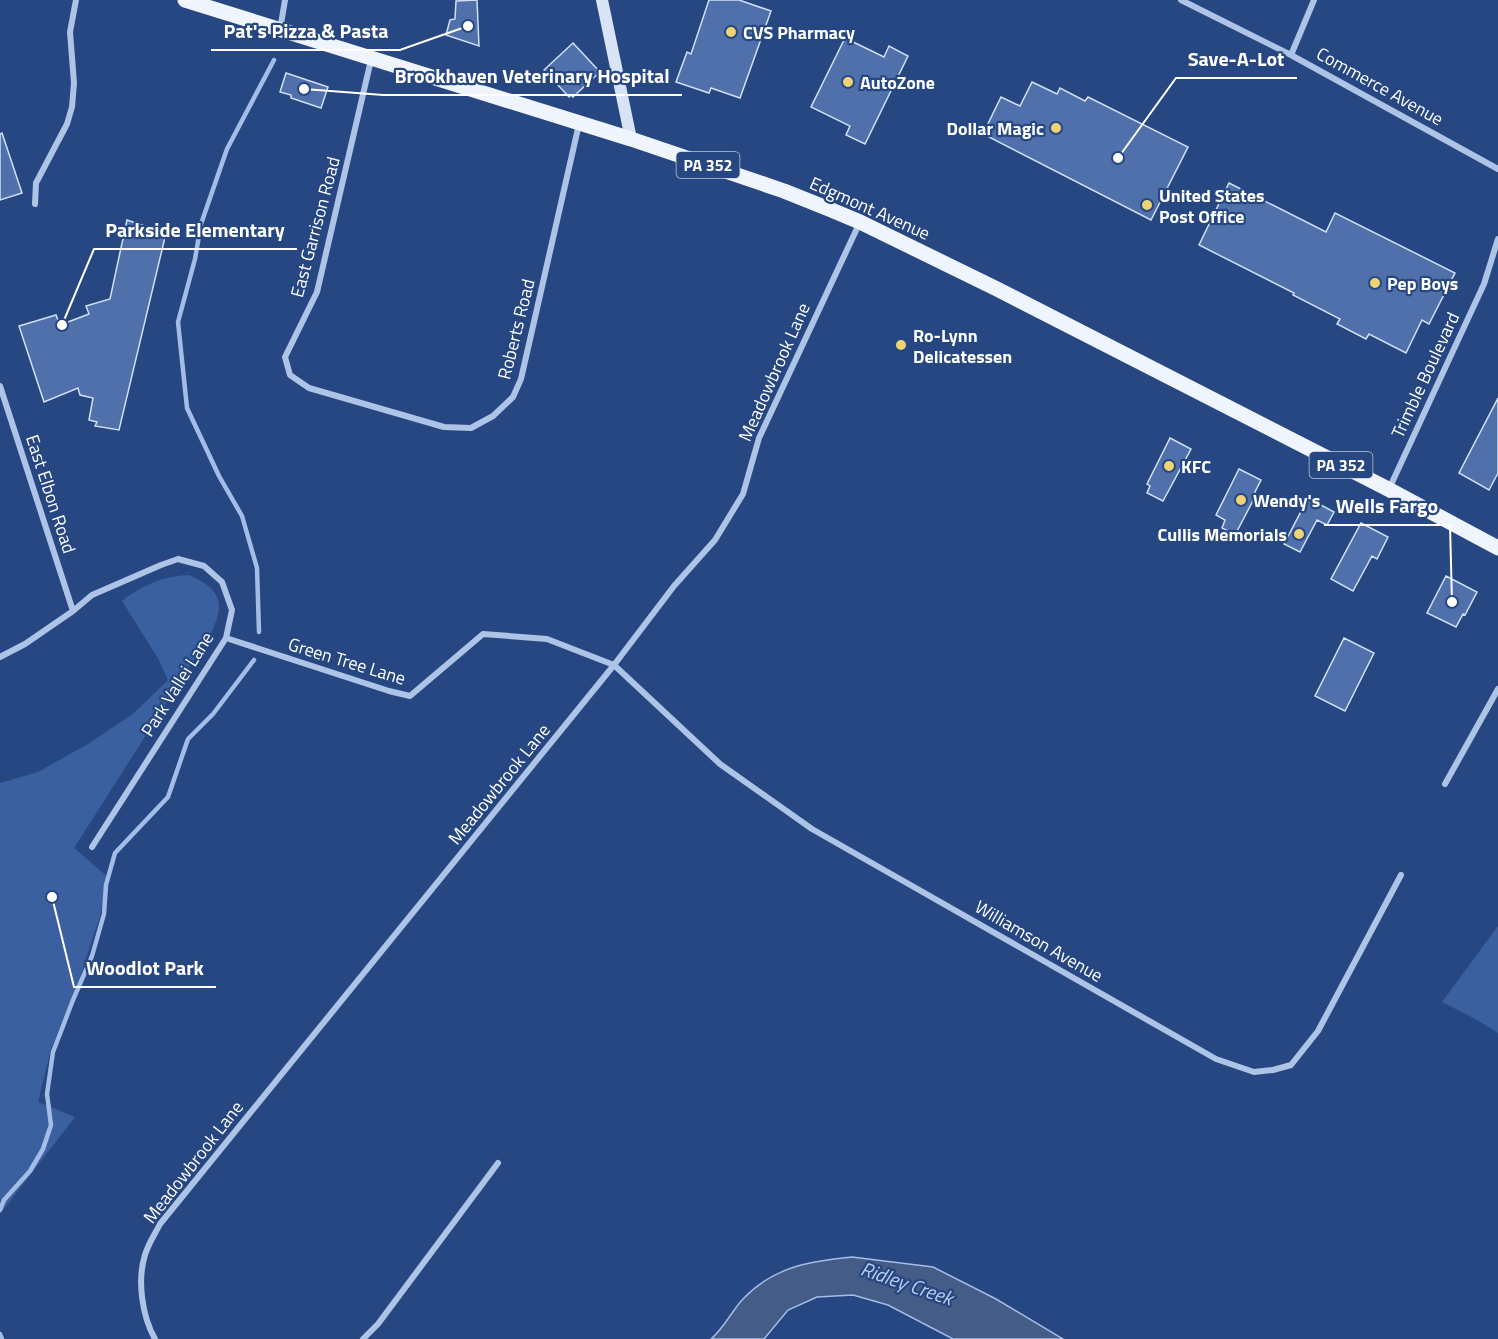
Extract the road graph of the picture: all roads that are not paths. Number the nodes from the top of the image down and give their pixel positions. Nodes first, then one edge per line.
1 (76, 0) edge
2 (185, 0) edge
3 (285, 0) edge
4 (602, 0) edge
5 (1181, 0) edge
6 (1314, 0) edge
7 (279, 30) junction
8 (1291, 55) junction
9 (371, 59) junction
10 (580, 123) junction
11 (631, 139) junction
12 (1498, 169) edge
13 (34, 204) dead end
14 (860, 222) junction
15 (1498, 239) edge
16 (0, 386) edge
17 (309, 388) joint
18 (1388, 489) junction
19 (1498, 548) edge
20 (74, 611) junction
21 (226, 638) junction
22 (0, 657) edge
23 (614, 665) junction
24 (1498, 689) edge
25 (1445, 784) dead end
26 (92, 847) dead end
27 (1401, 875) dead end
28 (498, 1163) dead end
29 (155, 1339) edge
30 (363, 1339) edge

1 - 13 street
2 - 7 main road, Edgmont Avenue / PA 352
3 - 7 street
4 - 11 street
5 - 8 street, Commerce Avenue
6 - 8 street
7 - 9 main road, Edgmont Avenue / PA 352
8 - 12 street, Commerce Avenue
9 - 10 main road, Edgmont Avenue / PA 352
9 - 17 street, East Garrison Road
10 - 11 main road, Edgmont Avenue / PA 352
10 - 17 street, Roberts Road
11 - 14 main road, Edgmont Avenue / PA 352
14 - 18 main road, Edgmont Avenue / PA 352
14 - 23 street, Meadowbrook Lane
15 - 18 street, Trimble Boulevard
16 - 20 street, East Elbon Road
18 - 19 main road, Edgmont Avenue / PA 352
20 - 21 street, Park Vallei Lane
20 - 22 street, Park Vallei Lane
21 - 23 street, Green Tree Lane
21 - 26 street, Park Vallei Lane
23 - 27 street, Williamson Avenue
23 - 29 street, Meadowbrook Lane
24 - 25 street
28 - 30 street

